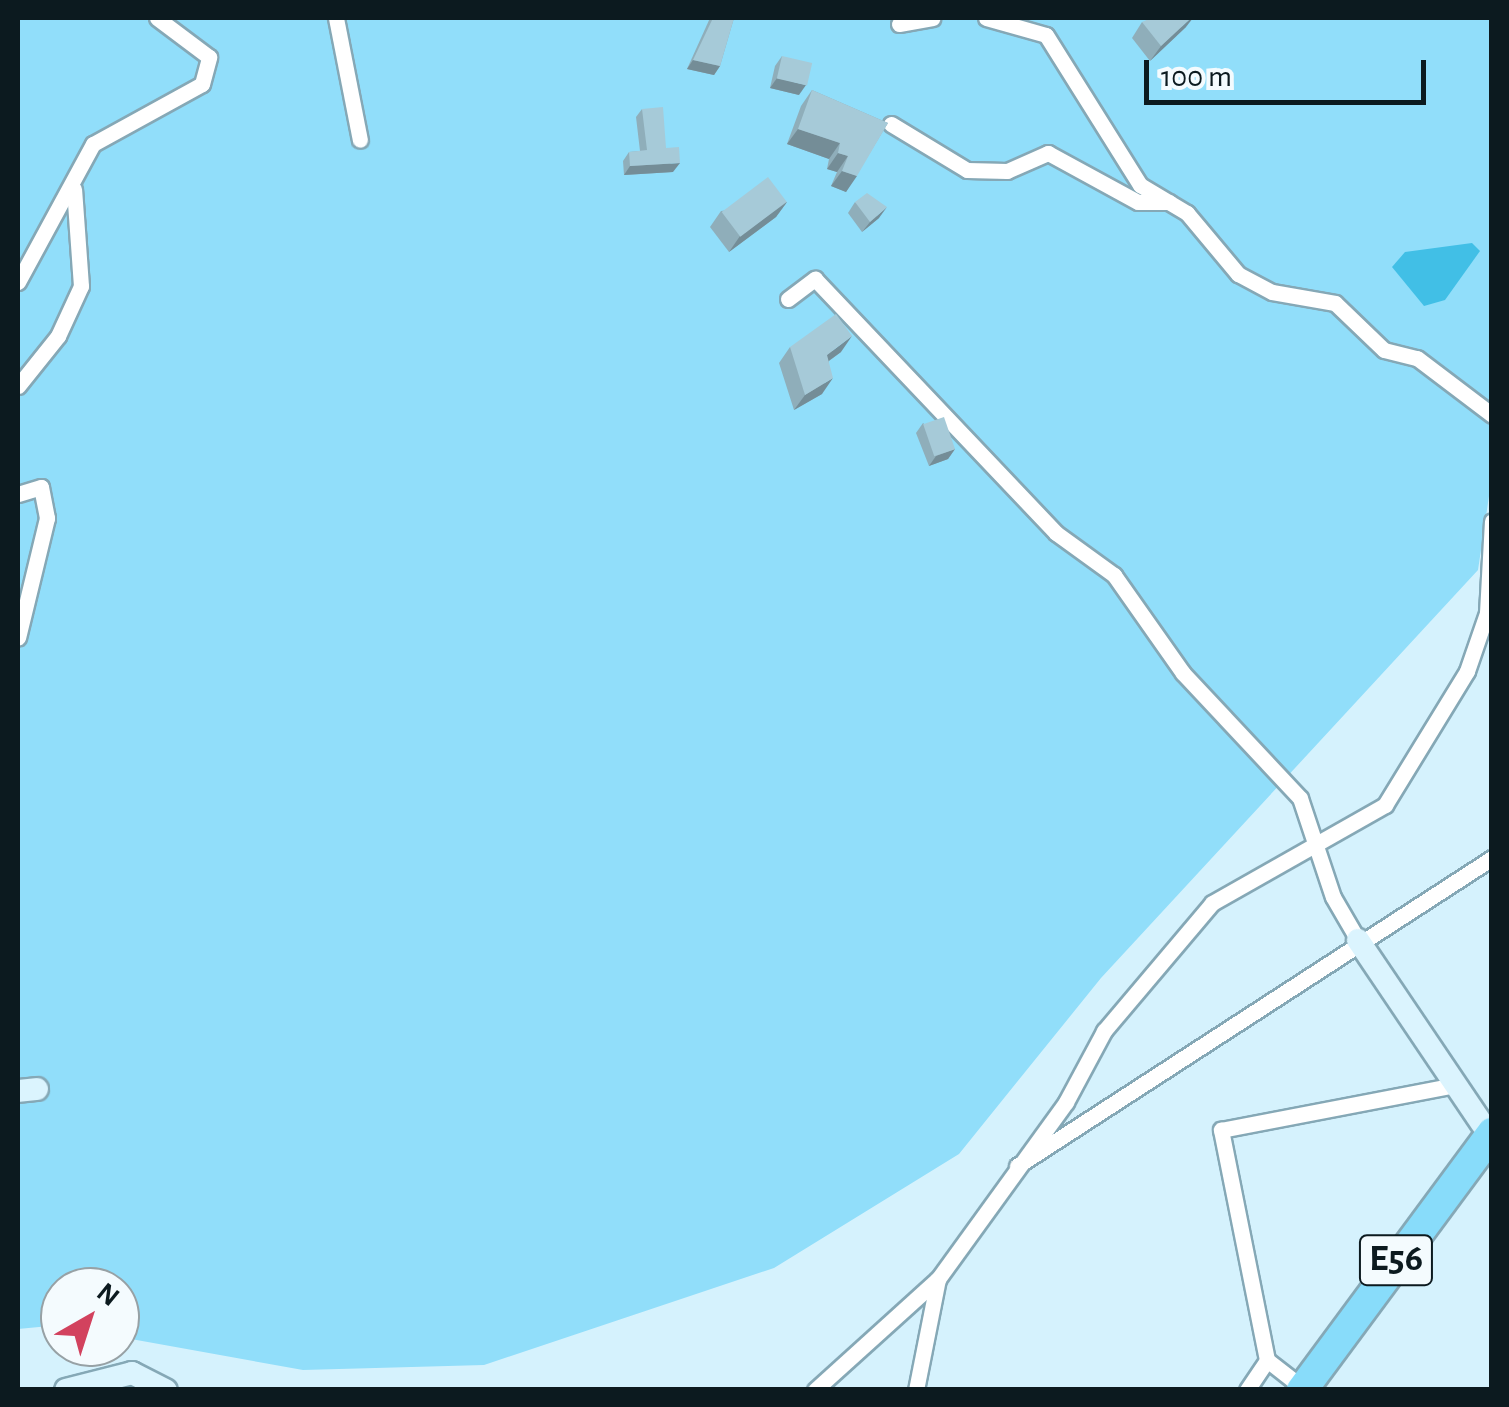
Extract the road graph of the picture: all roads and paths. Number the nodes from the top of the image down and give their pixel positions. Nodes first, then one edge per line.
1 (156, 18) edge
2 (336, 18) edge
3 (932, 18) edge
4 (986, 18) edge
5 (899, 24) dead end
6 (891, 124) edge
7 (360, 140) dead end
8 (74, 185) junction
9 (1169, 202) junction
10 (18, 282) edge
11 (788, 299) dead end
12 (18, 386) edge
13 (1492, 414) edge
14 (18, 494) edge
15 (1492, 521) edge
16 (18, 638) edge
17 (1314, 842) junction
18 (1492, 858) edge
19 (1358, 940) junction
20 (1454, 1085) junction
21 (1487, 1129) edge
22 (1492, 1161) edge
23 (1012, 1170) junction
24 (938, 1279) junction
25 (1267, 1360) junction
26 (1306, 1387) edge
27 (66, 1390) edge
28 (166, 1390) edge
29 (815, 1390) edge
30 (916, 1390) edge
31 (1247, 1390) edge

1 - 8 street
2 - 7 street
3 - 5 street
4 - 9 street
6 - 9 street
8 - 10 street
8 - 12 street
9 - 13 street
11 - 17 street
14 - 16 street
15 - 17 street
17 - 19 street
17 - 23 street
18 - 19 street
19 - 20 street
19 - 23 street
20 - 21 street
20 - 25 street
21 - 26 highway, E56
22 - 26 highway, E56
23 - 24 street
24 - 29 street
24 - 30 street
25 - 26 street
25 - 31 street
27 - 28 street

